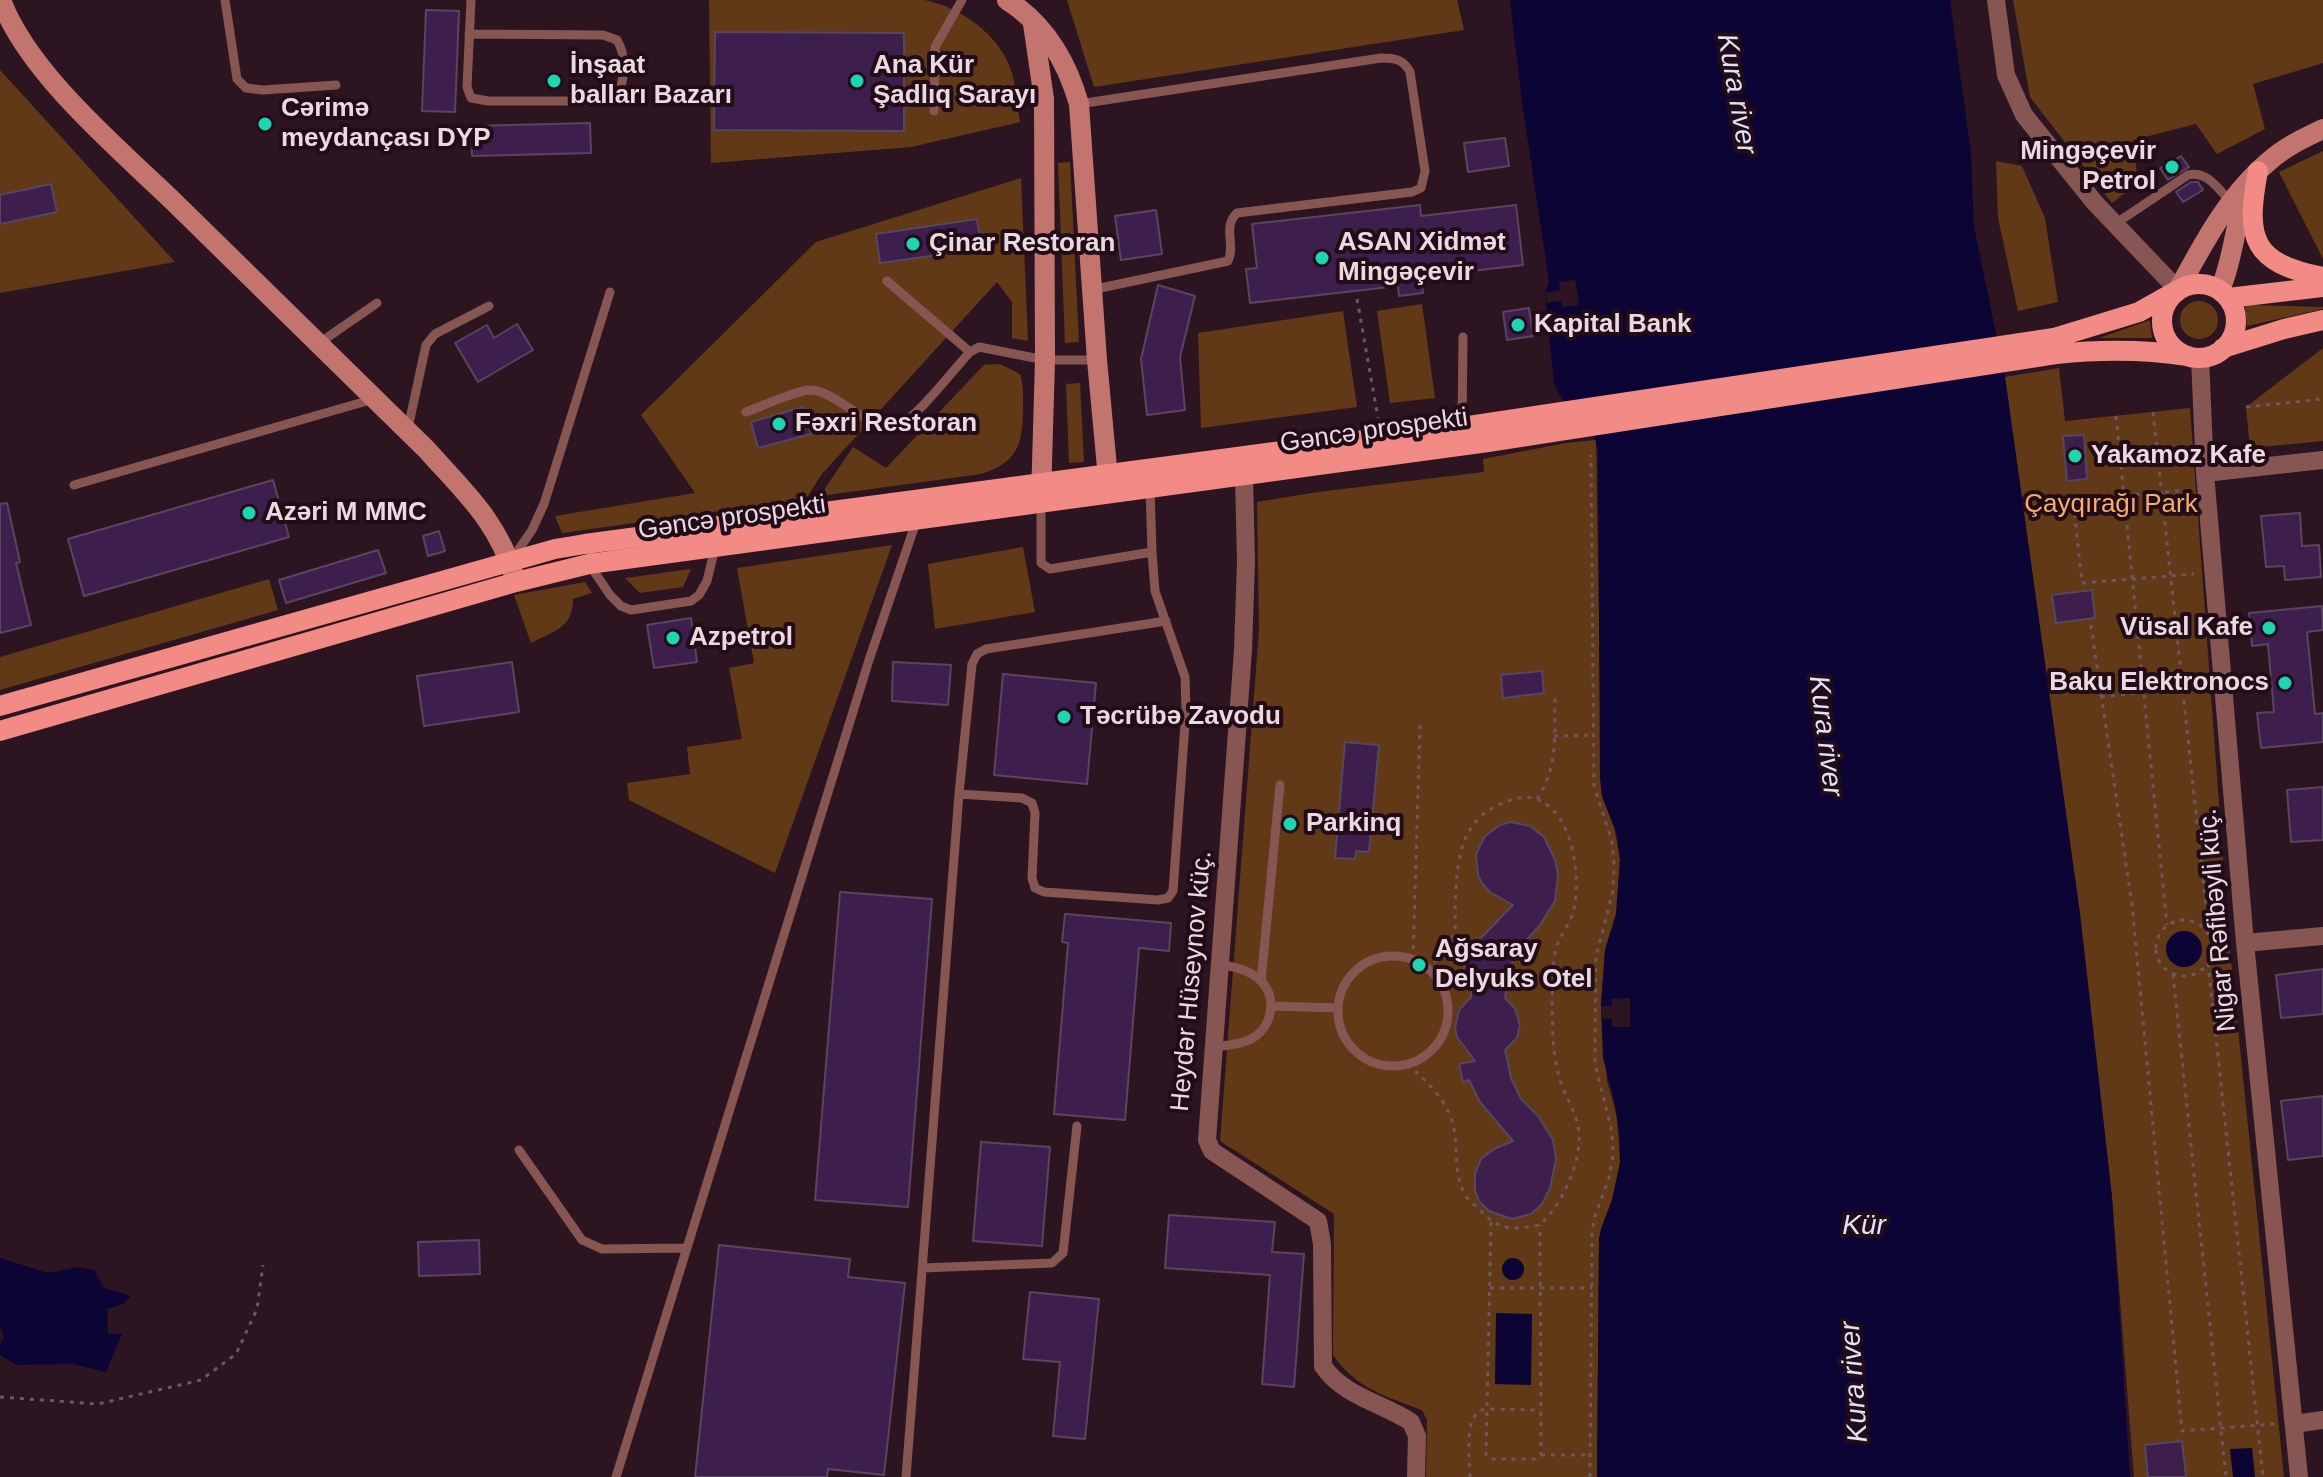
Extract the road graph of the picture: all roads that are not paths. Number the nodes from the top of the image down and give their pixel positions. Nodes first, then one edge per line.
1 (1, 0) edge
2 (225, 0) edge
3 (471, 0) edge
4 (962, 0) edge
5 (1007, 0) edge
6 (1996, 0) edge
7 (1033, 20) junction
8 (469, 34) junction
9 (336, 85) dead end
10 (1079, 104) junction
11 (934, 111) dead end
12 (2323, 129) edge
13 (2258, 171) junction
14 (2235, 208) junction
15 (2115, 224) junction
16 (2323, 277) edge
17 (887, 281) dead end
18 (2323, 287) edge
19 (1091, 290) junction
20 (2178, 290) junction
21 (610, 292) dead end
22 (2224, 294) junction
23 (377, 303) dead end
24 (489, 306) dead end
25 (2323, 320) edge
26 (1463, 337) dead end
27 (318, 344) junction
28 (2055, 346) junction
29 (2223, 348) junction
30 (970, 352) junction
31 (2194, 357) junction
32 (1045, 360) junction
33 (1097, 360) junction
34 (374, 399) junction
35 (746, 412) dead end
36 (1462, 427) junction
37 (407, 431) junction
38 (1486, 432) junction
39 (2323, 460) edge
40 (1244, 476) junction
41 (2200, 481) junction
42 (74, 485) dead end
43 (1109, 485) junction
44 (1150, 489) junction
45 (1041, 493) junction
46 (917, 519) junction
47 (715, 547) junction
48 (1152, 552) junction
49 (589, 564) junction
50 (513, 572) junction
51 (1166, 621) junction
52 (0, 706) edge
53 (0, 731) edge
54 (1280, 785) dead end
55 (959, 794) junction
56 (2323, 936) edge
57 (2245, 943) junction
58 (1220, 964) junction
59 (1261, 981) junction
60 (1272, 1006) junction
61 (1338, 1008) junction
62 (1214, 1047) junction
63 (1077, 1126) dead end
64 (519, 1150) dead end
65 (686, 1248) junction
66 (922, 1268) junction
67 (2323, 1420) edge
68 (2286, 1424) junction
69 (616, 1477) edge
70 (906, 1477) edge
71 (1416, 1477) edge
72 (2299, 1477) edge

1 - 27 main road
2 - 9 lane
3 - 8 lane
4 - 11 lane
5 - 7 main road
6 - 15 street
7 - 10 main road
7 - 32 main road
8 - 8 lane
10 - 19 main road
10 - 19 lane
12 - 13 main road
13 - 14 main road
13 - 16 main road
14 - 15 lane
14 - 20 main road
14 - 22 main road
15 - 20 street
17 - 30 lane
18 - 22 main road
19 - 33 main road
20 - 22 main road
20 - 28 main road
20 - 31 main road
21 - 50 lane
22 - 29 main road
23 - 27 lane
24 - 37 lane
25 - 29 main road
26 - 36 lane
27 - 34 main road
28 - 31 main road
28 - 38 main road
29 - 31 main road
30 - 32 lane
30 - 35 lane
31 - 41 street, Nigar Rəfibəyli küç.
32 - 33 lane
32 - 45 main road
33 - 43 main road
34 - 37 main road
34 - 42 lane
36 - 38 main road, Gəncə prospekti
36 - 43 main road, Gəncə prospekti
37 - 50 main road
38 - 40 main road, Gəncə prospekti
39 - 41 street
40 - 44 main road, Gəncə prospekti
40 - 58 street, Heydər Hüseynov küç.
41 - 57 street, Nigar Rəfibəyli küç.
43 - 44 main road, Gəncə prospekti
43 - 45 main road, Gəncə prospekti
44 - 48 lane
45 - 46 main road, Gəncə prospekti
45 - 48 lane
45 - 50 main road, Gəncə prospekti
46 - 47 main road, Gəncə prospekti
46 - 65 lane
47 - 49 main road, Gəncə prospekti
47 - 49 lane
48 - 51 lane
49 - 50 main road, Gəncə prospekti
50 - 52 main road, Gəncə prospekti
50 - 53 main road, Gəncə prospekti
51 - 55 lane
51 - 55 lane
54 - 59 lane
55 - 66 lane
56 - 57 street
57 - 68 street, Nigar Rəfibəyli küç.
58 - 59 lane
58 - 62 street, Heydər Hüseynov küç.
59 - 60 lane
60 - 61 lane
60 - 62 lane
61 - 61 lane
62 - 71 street, Heydər Hüseynov küç.
63 - 66 lane
64 - 65 lane
65 - 69 lane
66 - 70 lane
67 - 68 street
68 - 72 street, Nigar Rəfibəyli küç.

